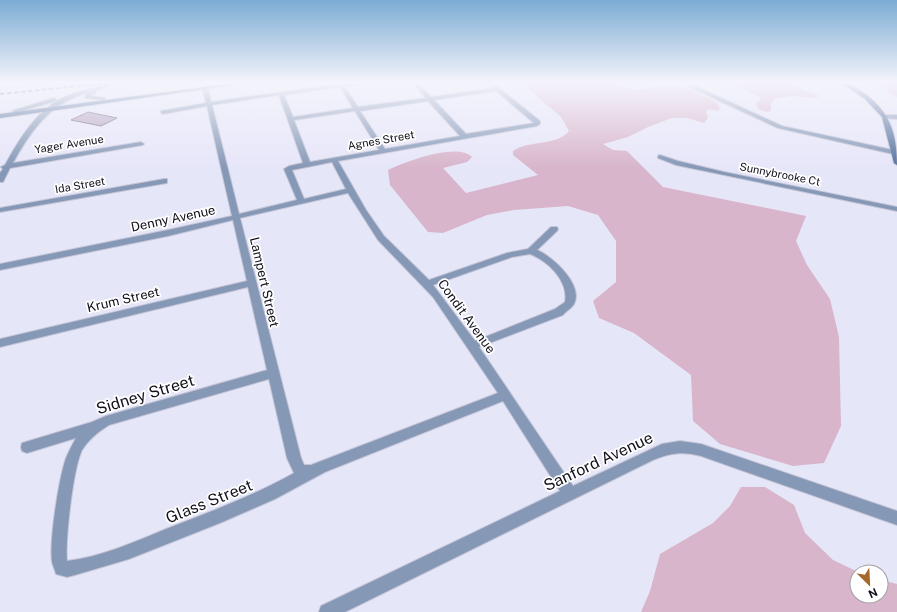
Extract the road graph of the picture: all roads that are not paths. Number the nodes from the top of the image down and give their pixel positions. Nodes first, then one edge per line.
1 (25, 112) edge
2 (37, 112) edge
3 (46, 112) edge
4 (212, 112) edge
5 (288, 112) edge
6 (340, 112) edge
7 (359, 112) edge
8 (442, 112) edge
9 (525, 112) edge
10 (746, 112) edge
11 (881, 112) edge
12 (0, 116) edge
13 (885, 117) junction
14 (897, 117) edge
15 (291, 119) junction
16 (31, 127) junction
17 (465, 137) junction
18 (141, 144) dead end
19 (383, 151) junction
20 (893, 152) junction
21 (660, 157) dead end
22 (334, 160) junction
23 (897, 163) edge
24 (307, 164) junction
25 (4, 168) edge
26 (0, 180) edge
27 (164, 181) dead end
28 (351, 190) junction
29 (301, 202) junction
30 (897, 209) edge
31 (0, 210) edge
32 (237, 217) junction
33 (554, 229) dead end
34 (531, 251) junction
35 (0, 267) edge
36 (252, 282) junction
37 (428, 284) junction
38 (0, 343) edge
39 (472, 346) junction
40 (273, 373) junction
41 (506, 395) junction
42 (95, 427) junction
43 (26, 447) dead end
44 (312, 471) junction
45 (570, 494) junction
46 (897, 518) edge
47 (327, 612) edge

1 - 12 main road
2 - 16 street
3 - 16 street
4 - 32 street, Lampert Street
5 - 15 street
6 - 15 street
7 - 19 street
8 - 17 street
9 - 17 street, Agnes Street
10 - 20 street
11 - 13 main road
13 - 14 street
13 - 20 main road
15 - 24 street
16 - 25 street
17 - 19 street, Agnes Street
18 - 25 street, Yager Avenue
19 - 22 street, Agnes Street
20 - 23 main road
21 - 30 street, Sunnybrooke Ct
22 - 24 street, Agnes Street
22 - 28 street, Condit Avenue
24 - 29 street, Agnes Street
25 - 26 street
27 - 31 street, Ida Street
28 - 29 street, Denny Avenue
28 - 37 street, Condit Avenue
29 - 32 street, Denny Avenue
32 - 35 street, Denny Avenue
32 - 36 street, Lampert Street
33 - 34 street
34 - 37 street
34 - 39 street
36 - 38 street, Krum Street
36 - 40 street, Lampert Street
37 - 39 street, Condit Avenue
39 - 41 street, Condit Avenue
40 - 42 street, Sidney Street
40 - 44 street, Lampert Street
41 - 44 street, Glass Street
41 - 45 street, Condit Avenue
42 - 43 street, Sidney Street
42 - 44 street, Glass Street
45 - 46 street, Sanford Avenue
45 - 47 street, Sanford Avenue

